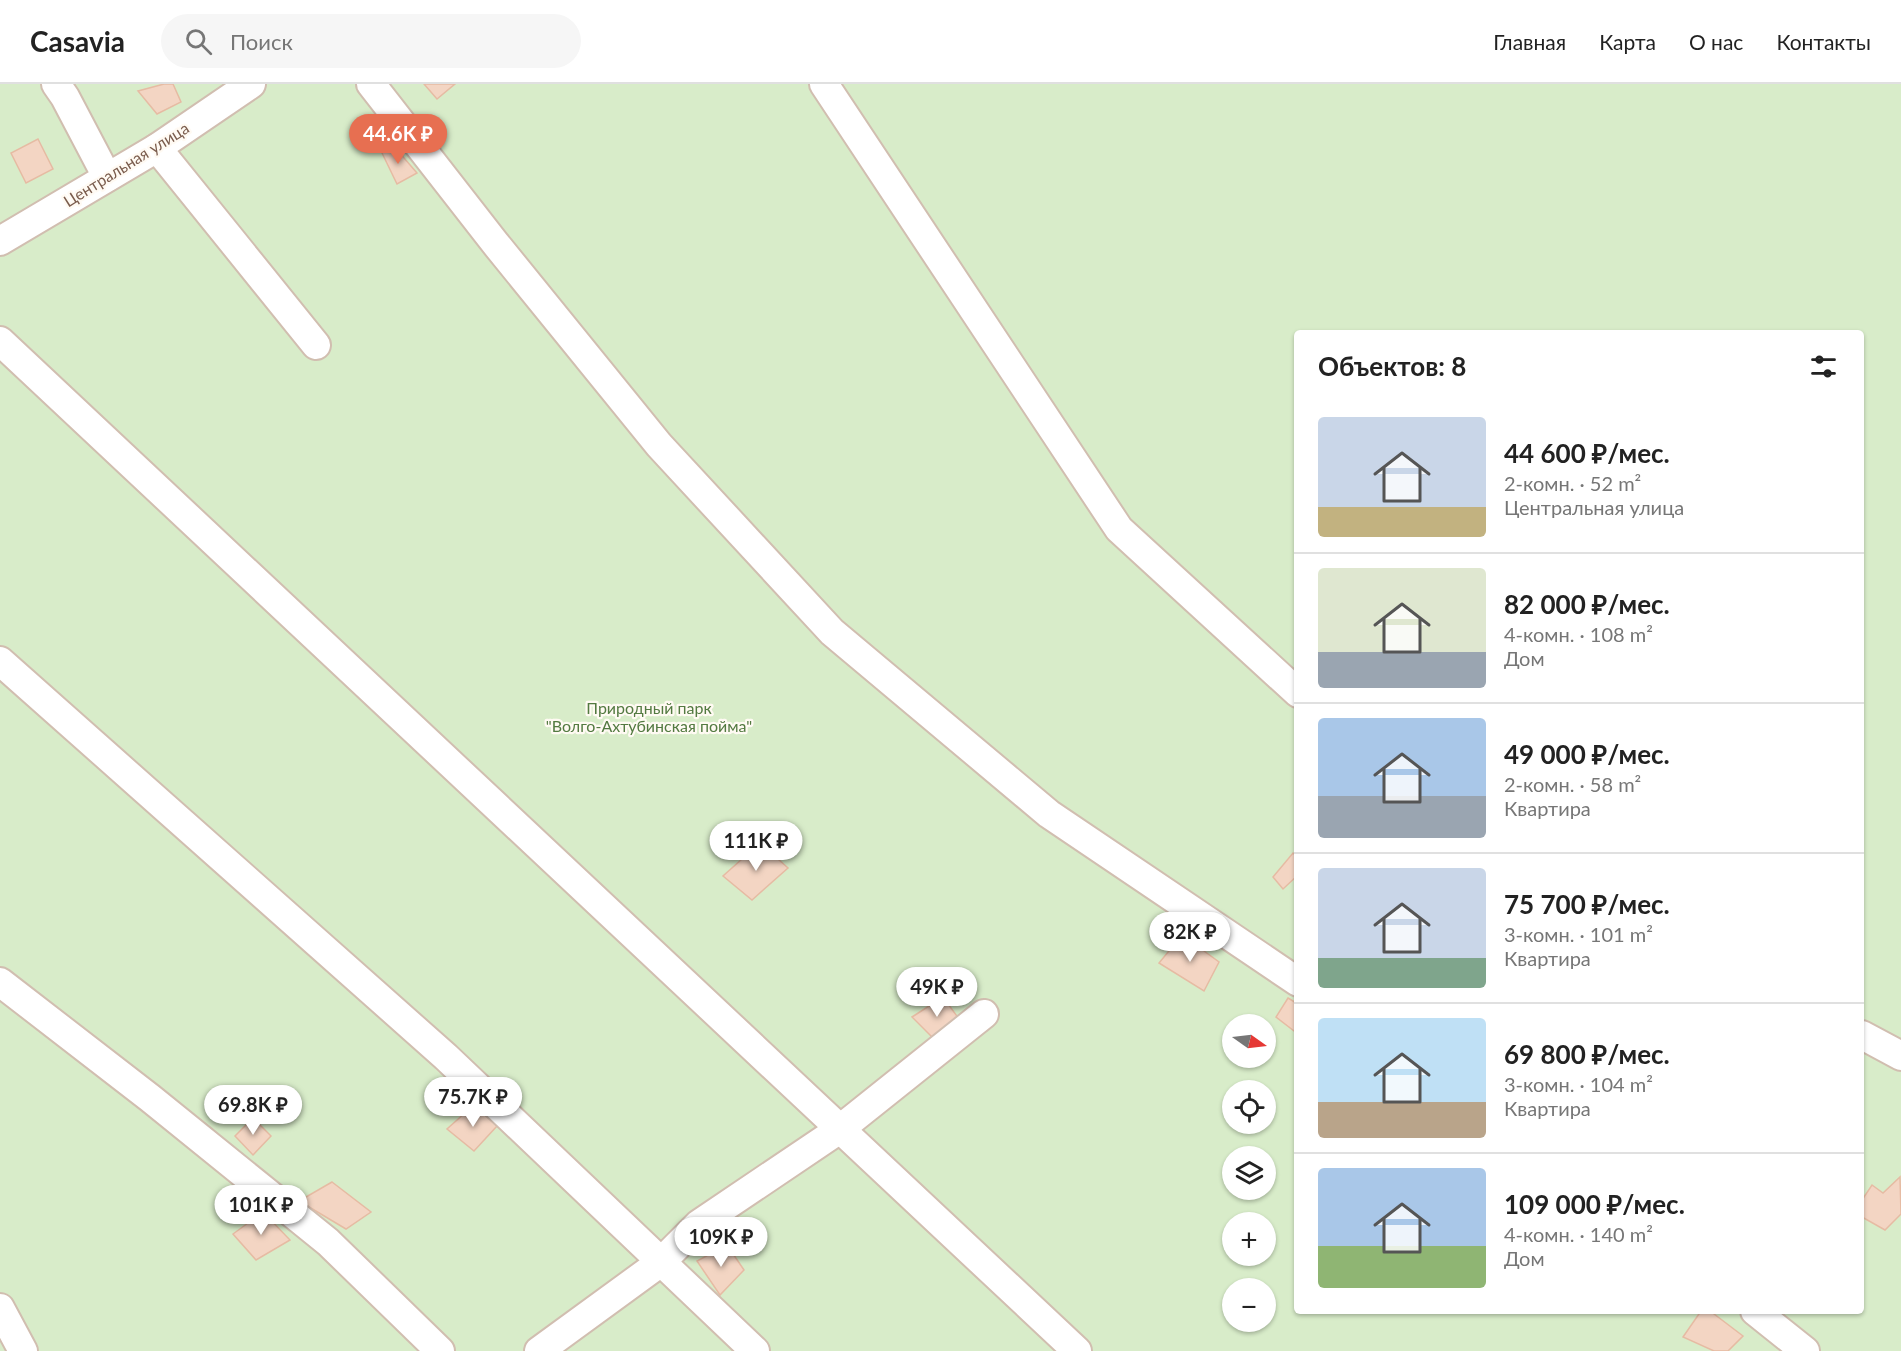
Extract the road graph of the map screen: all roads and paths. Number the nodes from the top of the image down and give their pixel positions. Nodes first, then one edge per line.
1 (56, 84) edge
2 (251, 84) edge
3 (370, 84) edge
4 (824, 84) edge
5 (157, 148) junction
6 (107, 177) junction
7 (0, 241) edge
8 (0, 341) edge
9 (316, 345) dead end
10 (0, 661) edge
11 (1294, 689) edge
12 (1294, 979) edge
13 (0, 982) edge
14 (984, 1014) dead end
15 (1864, 1036) edge
16 (1901, 1056) edge
17 (840, 1129) junction
18 (661, 1262) junction
19 (0, 1308) edge
20 (1759, 1314) edge
21 (22, 1351) edge
22 (440, 1351) edge
23 (538, 1351) edge
24 (755, 1351) edge
25 (1077, 1351) edge
26 (1805, 1351) edge

1 - 6 street
2 - 5 street, Центральная улица
3 - 12 street
4 - 11 street
5 - 6 street, Центральная улица
5 - 9 street
6 - 7 street, Центральная улица
8 - 17 street
10 - 18 street
13 - 22 street
14 - 17 street
15 - 16 street
17 - 18 street
17 - 25 street
18 - 23 street
18 - 24 street
19 - 21 street
20 - 26 street

